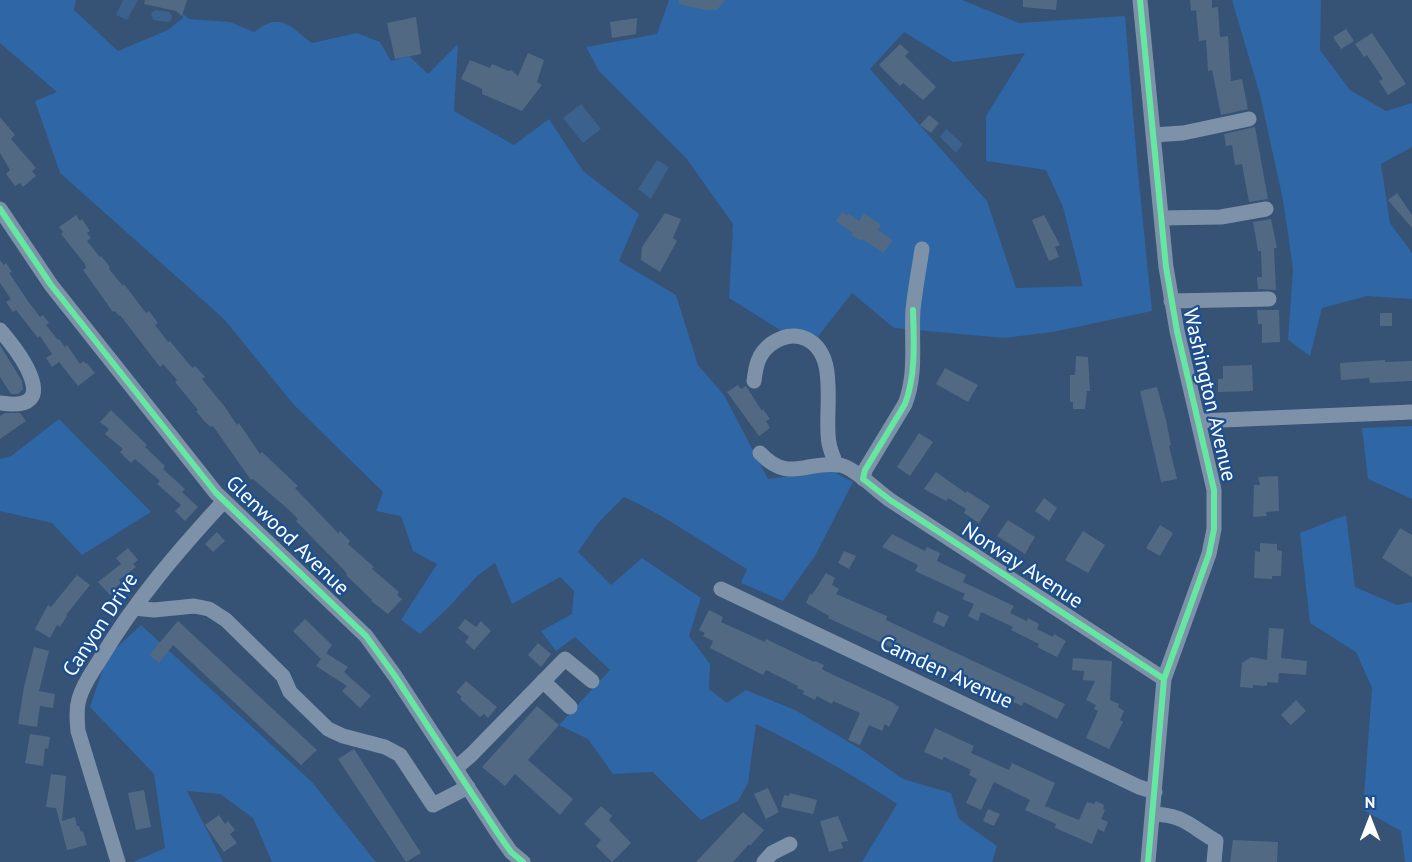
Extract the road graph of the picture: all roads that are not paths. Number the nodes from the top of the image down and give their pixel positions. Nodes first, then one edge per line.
1 (1140, 0) edge
2 (1248, 119) dead end
3 (1153, 135) junction
4 (0, 209) edge
5 (1266, 209) dead end
6 (1161, 218) junction
7 (922, 249) dead end
8 (1269, 299) dead end
9 (1171, 301) junction
10 (0, 330) edge
11 (754, 381) dead end
12 (0, 403) edge
13 (1412, 412) edge
14 (1198, 422) junction
15 (760, 453) dead end
16 (836, 465) junction
17 (863, 479) junction
18 (223, 502) junction
19 (721, 589) dead end
20 (134, 608) junction
21 (1164, 679) junction
22 (543, 681) junction
23 (592, 681) dead end
24 (570, 707) dead end
25 (456, 768) junction
26 (468, 787) junction
27 (1155, 792) junction
28 (1153, 814) junction
29 (790, 844) dead end
30 (118, 862) edge
31 (523, 862) edge
32 (764, 862) edge
33 (1148, 862) edge
34 (1214, 862) edge

1 - 3 street, Washington Avenue
2 - 3 street
3 - 6 street, Washington Avenue
4 - 18 street, Glenwood Avenue
5 - 6 street
6 - 9 street, Washington Avenue
7 - 17 street
8 - 9 street
9 - 14 street, Washington Avenue
10 - 12 street
11 - 16 street
13 - 14 street
14 - 21 street, Washington Avenue
15 - 16 street
16 - 17 street, Norway Avenue
17 - 21 street, Norway Avenue
18 - 20 street, Canyon Drive
18 - 25 street, Glenwood Avenue
19 - 27 street, Camden Avenue
20 - 26 street
20 - 30 street, Canyon Drive
21 - 27 street, Washington Avenue
22 - 23 street
22 - 24 street
22 - 25 street
25 - 26 street, Glenwood Avenue
26 - 31 street, Glenwood Avenue
27 - 28 street, Washington Avenue
28 - 33 street, Washington Avenue
28 - 34 street
29 - 32 street

